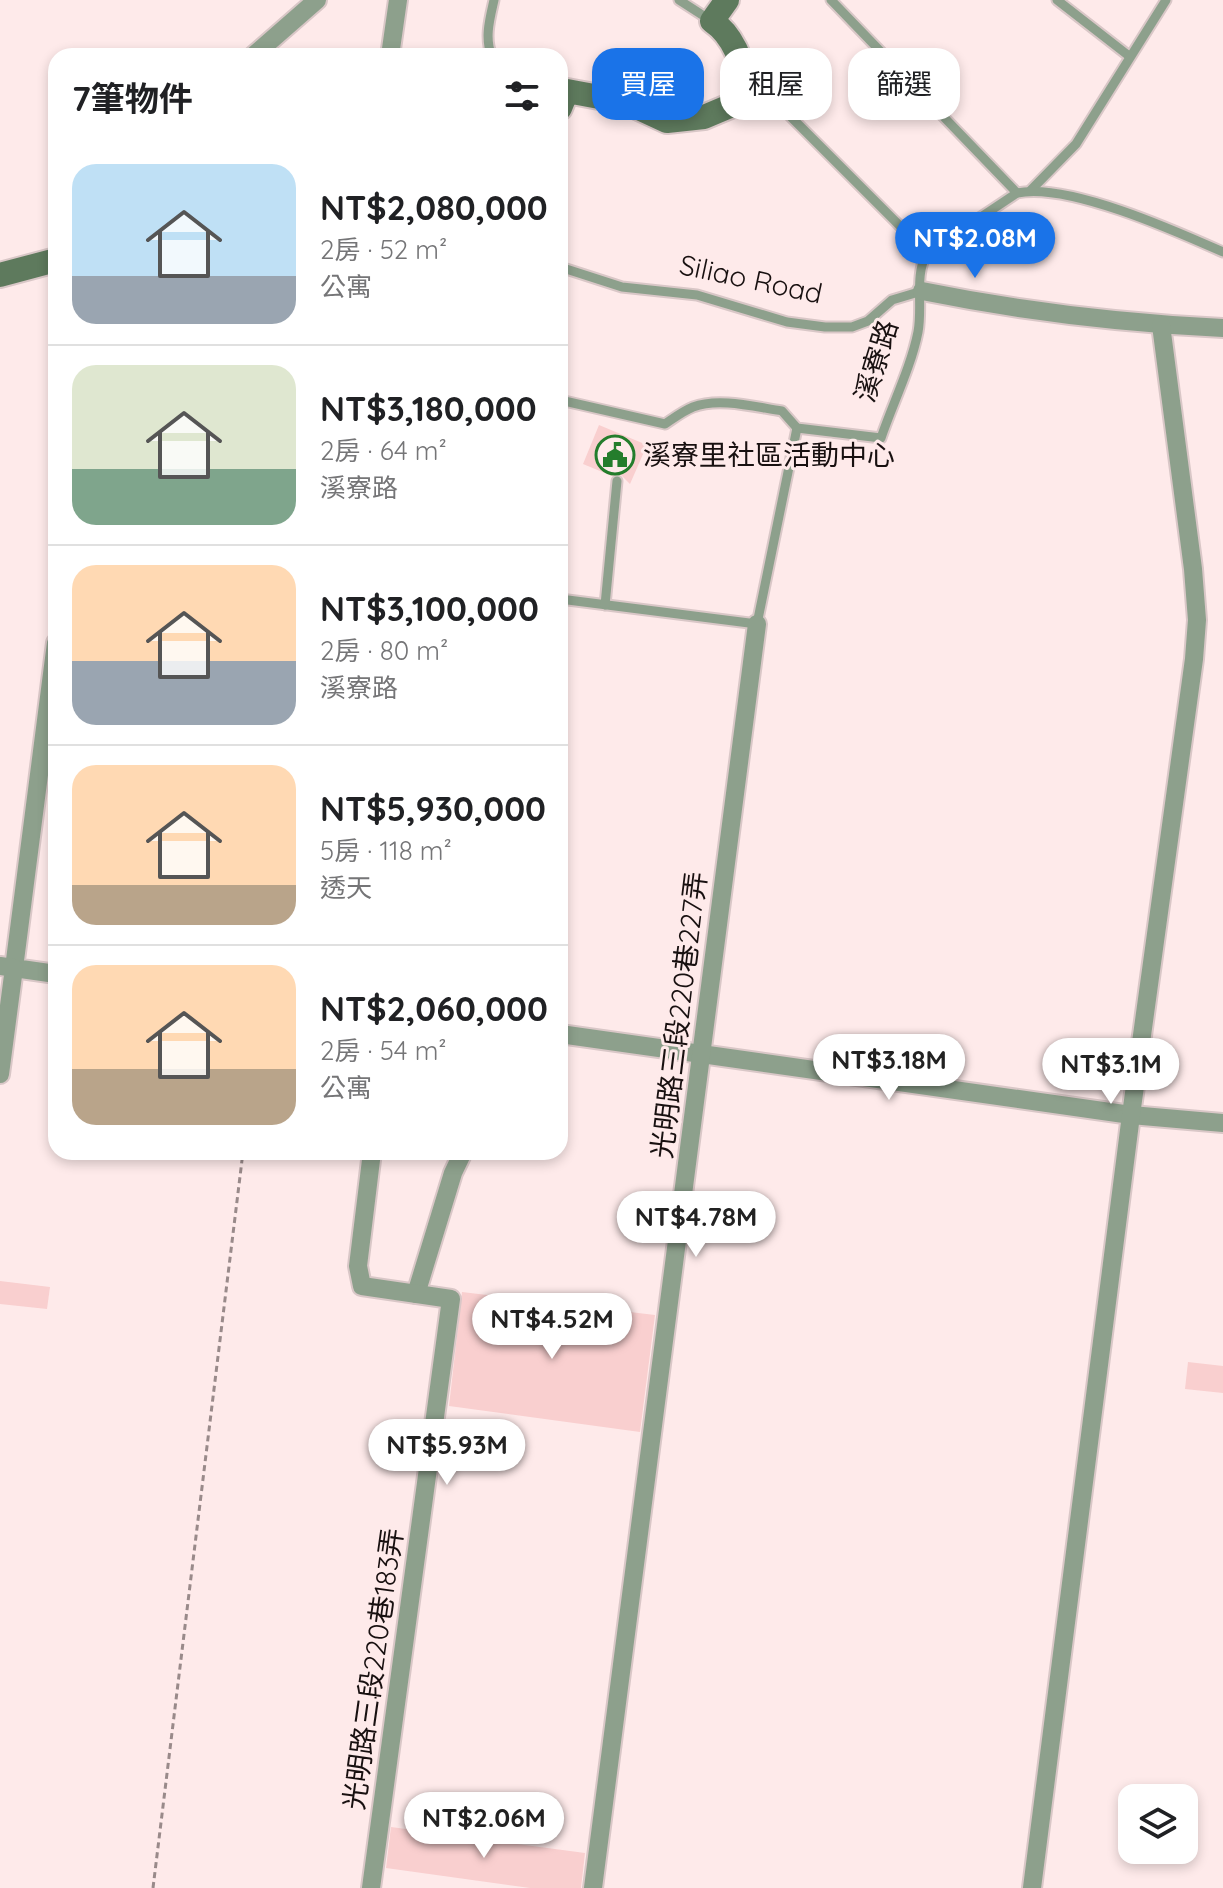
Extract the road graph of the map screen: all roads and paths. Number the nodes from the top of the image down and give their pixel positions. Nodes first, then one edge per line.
1 (317, 0) edge
2 (398, 0) edge
3 (494, 0) edge
4 (679, 0) edge
5 (727, 0) edge
6 (831, 0) edge
7 (1057, 0) edge
8 (1166, 0) edge
9 (712, 21) junction
10 (262, 48) edge
11 (391, 48) edge
12 (488, 48) edge
13 (734, 48) edge
14 (1129, 56) junction
15 (568, 97) edge
16 (720, 110) edge
17 (794, 120) edge
18 (1031, 190) junction
19 (1017, 193) junction
20 (1223, 252) edge
21 (927, 253) junction
22 (48, 262) edge
23 (568, 270) edge
24 (0, 275) edge
25 (922, 291) junction
26 (1161, 325) junction
27 (1223, 328) edge
28 (568, 402) edge
29 (797, 428) junction
30 (617, 481) dead end
31 (568, 600) edge
32 (605, 605) junction
33 (757, 624) junction
34 (48, 696) edge
35 (7, 967) edge
36 (48, 973) edge
37 (568, 1035) edge
38 (702, 1054) junction
39 (0, 1074) edge
40 (1131, 1115) junction
41 (1223, 1123) edge
42 (242, 1160) edge
43 (371, 1160) edge
44 (459, 1160) edge
45 (416, 1294) junction
46 (153, 1888) edge
47 (371, 1888) edge
48 (593, 1888) edge
49 (1032, 1888) edge

1 - 10 street
2 - 11 street
3 - 12 lane
4 - 9 lane
5 - 9 street
6 - 19 lane
7 - 14 lane
8 - 14 lane
9 - 13 street
14 - 18 lane
15 - 16 street
17 - 21 lane
18 - 19 lane
18 - 20 lane
19 - 21 lane
21 - 25 lane, 溪寮路
22 - 24 street
23 - 25 lane, Siliao Road
25 - 26 street
25 - 29 lane, 溪寮路
26 - 27 street
26 - 40 street
28 - 29 lane, 溪寮路
29 - 33 lane
30 - 32 lane
31 - 32 lane
32 - 33 lane
33 - 38 street, 光明路三段220巷227弄
34 - 35 street
35 - 36 street
35 - 39 street
37 - 38 street
38 - 40 street
38 - 48 street, 光明路三段220巷227弄
40 - 41 street
40 - 49 street
42 - 46 path
43 - 45 street, 光明路三段220巷183弄
44 - 45 street
45 - 47 street, 光明路三段220巷183弄

